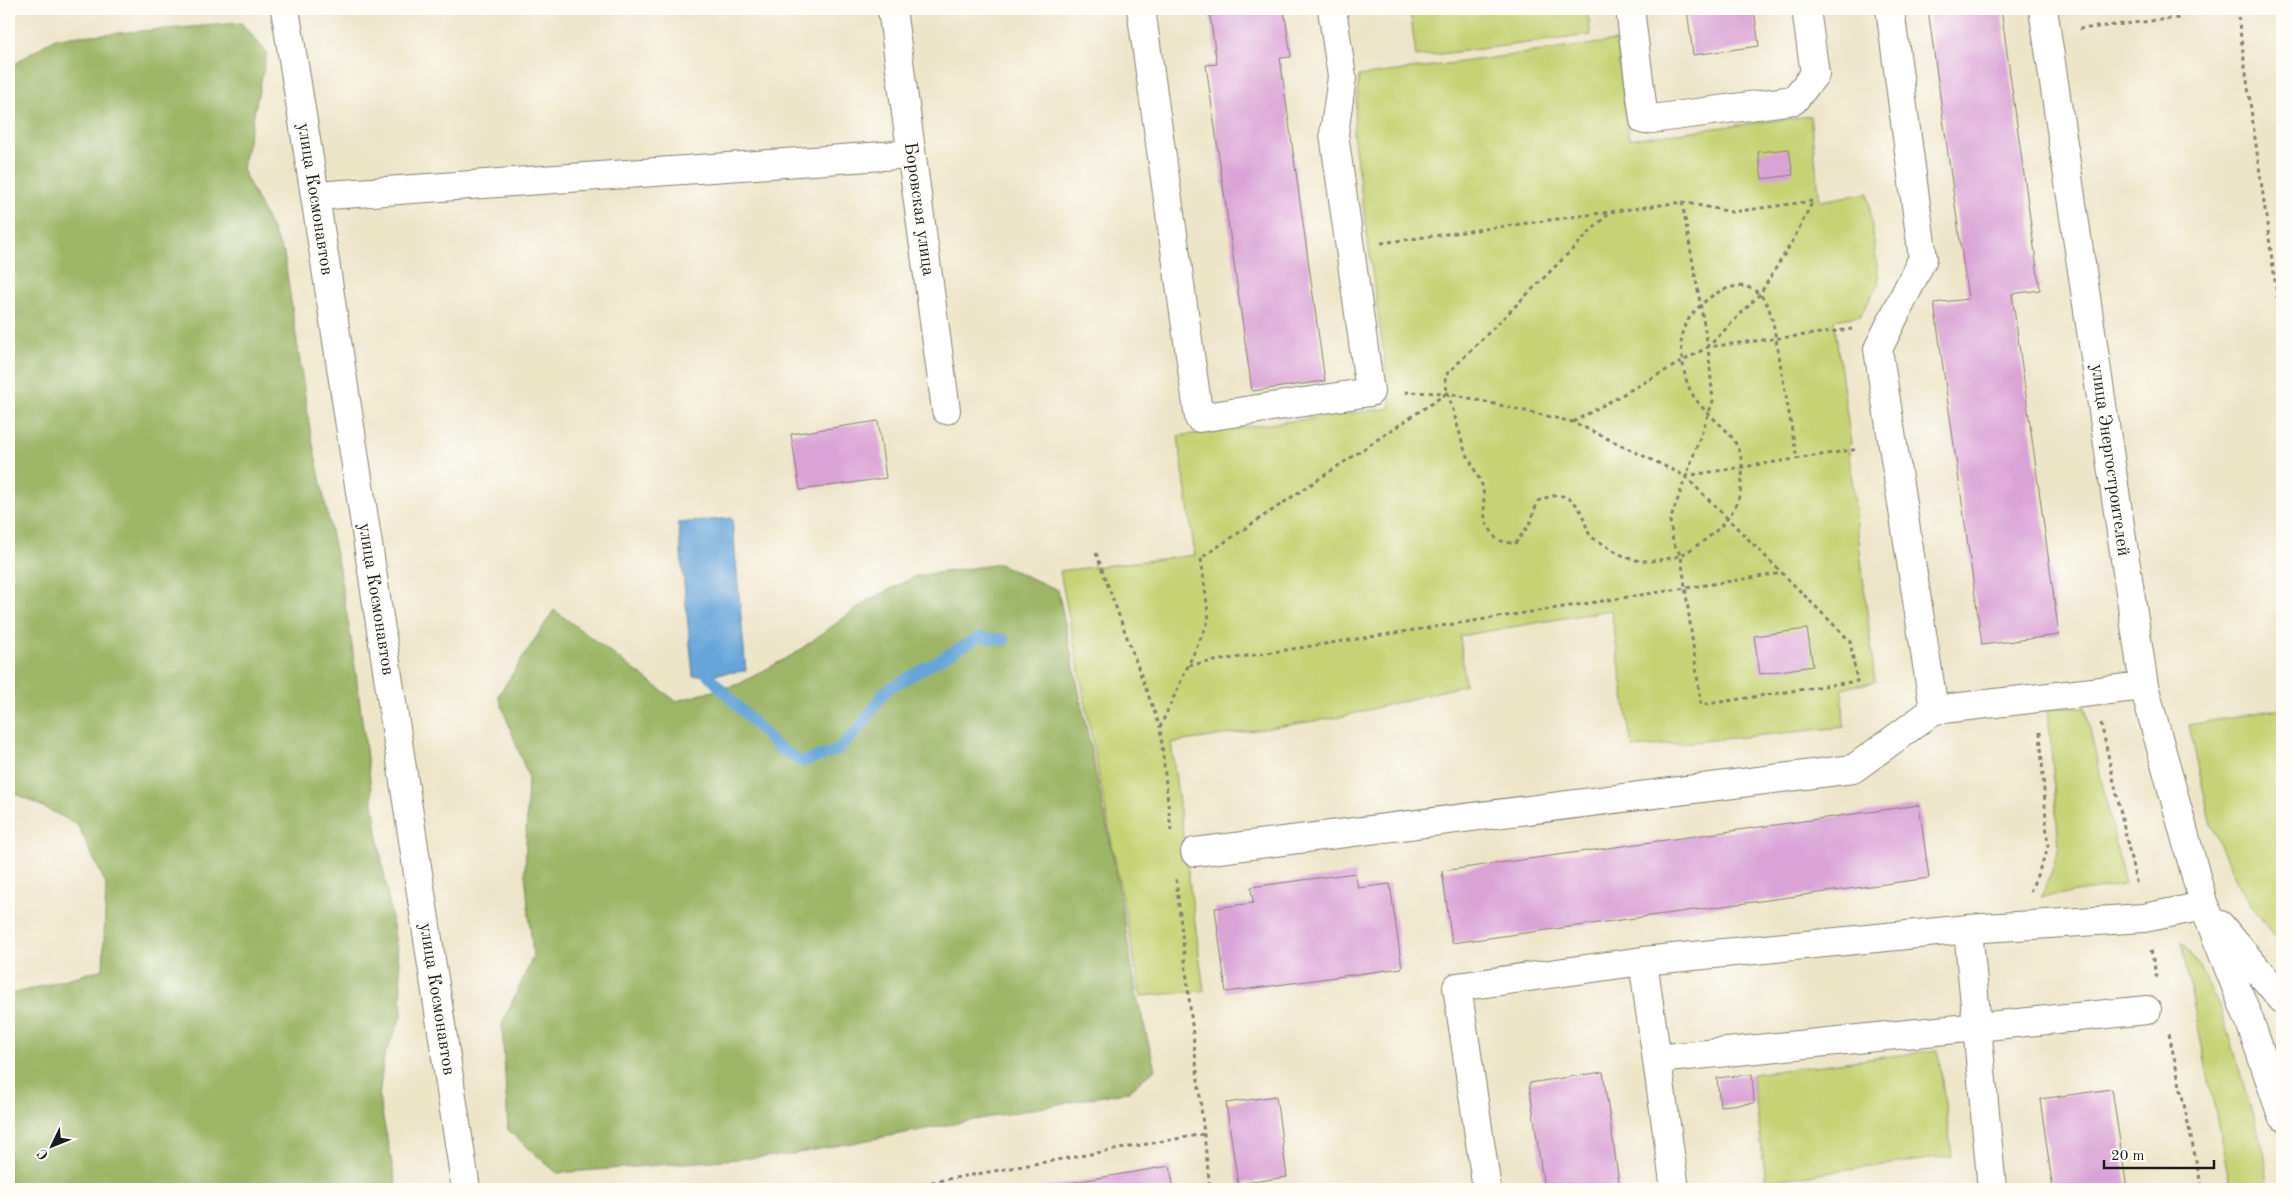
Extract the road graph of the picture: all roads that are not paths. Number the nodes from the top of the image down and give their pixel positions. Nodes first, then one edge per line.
1 (285, 9) edge
2 (892, 9) edge
3 (1141, 9) edge
4 (1332, 9) edge
5 (1630, 9) edge
6 (1806, 9) edge
7 (1890, 9) edge
8 (2044, 20) edge
9 (911, 154) junction
10 (315, 196) junction
11 (946, 410) dead end
12 (2144, 686) junction
13 (1934, 710) junction
14 (1195, 852) dead end
15 (2204, 906) junction
16 (1968, 930) junction
17 (1643, 960) junction
18 (2282, 999) edge
19 (2147, 1010) dead end
20 (1977, 1026) junction
21 (1657, 1059) junction
22 (2282, 1116) edge
23 (466, 1189) edge
24 (1487, 1189) edge
25 (1676, 1189) edge
26 (1992, 1189) edge

1 - 10 street, улица Космонавтов
2 - 9 street, Боровская улица
3 - 4 street
5 - 6 street
7 - 13 street
8 - 12 street, улица Энергостроителей
9 - 10 street
9 - 11 street, Боровская улица
10 - 23 street, улица Космонавтов
12 - 13 street
12 - 15 street, улица Энергостроителей
13 - 14 street
15 - 16 street
15 - 18 street, улица Энергостроителей
15 - 22 street, улица Энергостроителей
16 - 17 street
16 - 20 street
17 - 21 street
17 - 24 street
19 - 20 street
20 - 21 street
20 - 26 street
21 - 25 street

